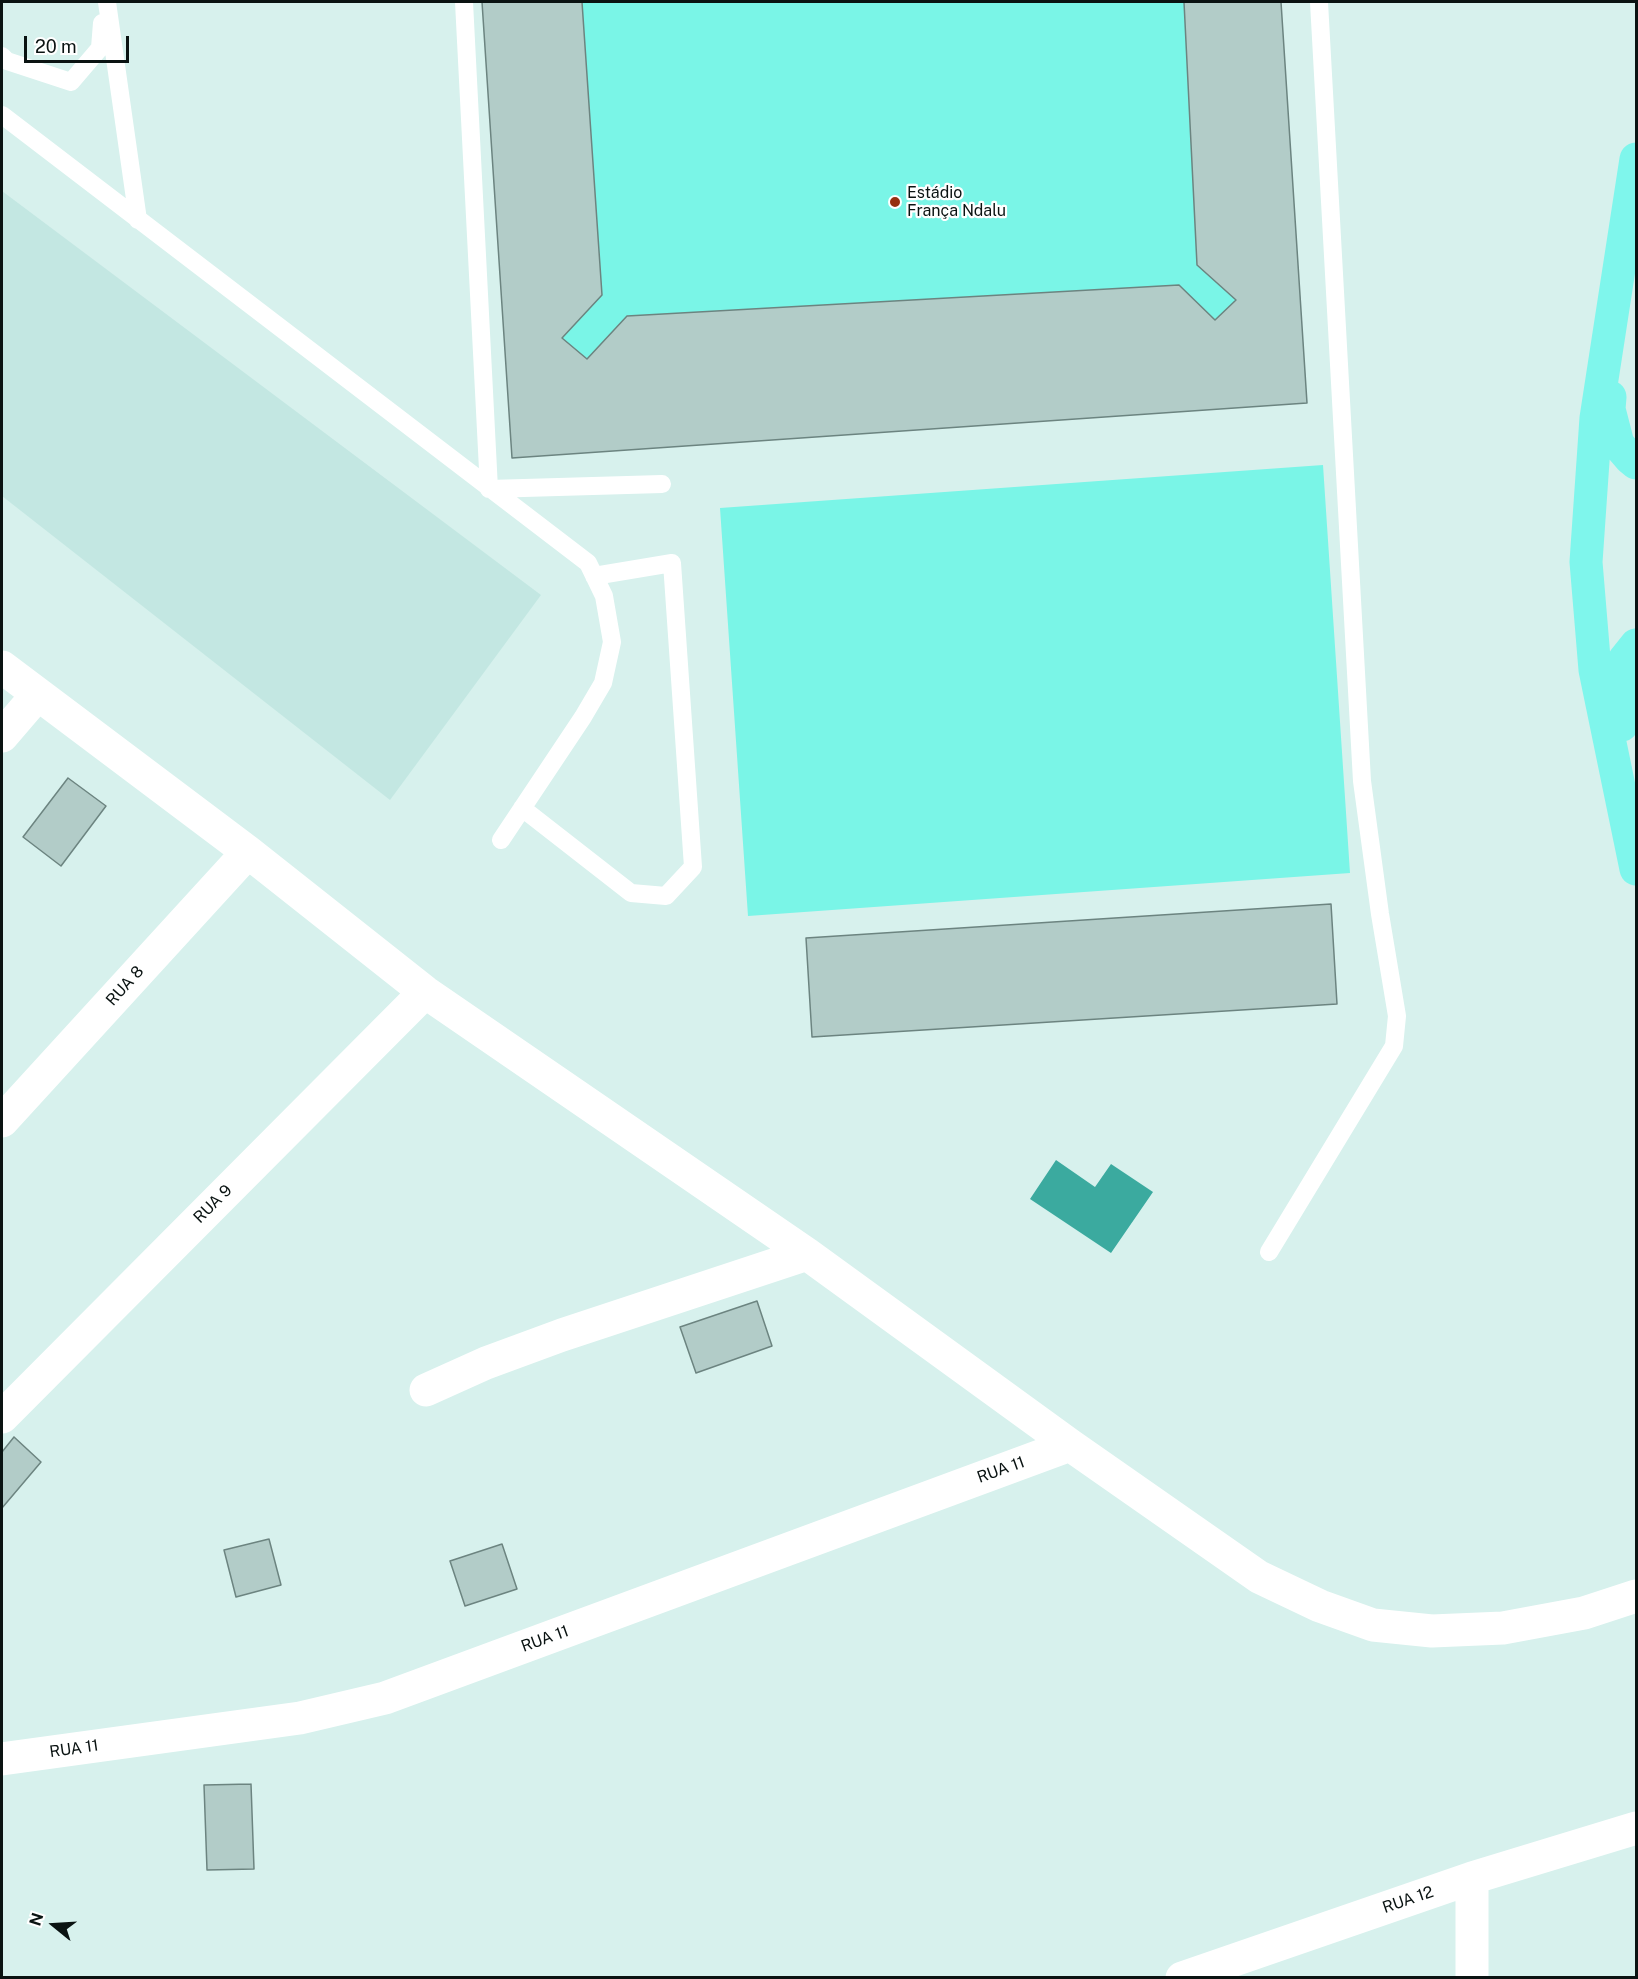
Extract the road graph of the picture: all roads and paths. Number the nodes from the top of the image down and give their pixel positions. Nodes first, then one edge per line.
1 (106, 2) edge
2 (465, 2) edge
3 (1319, 2) edge
4 (2, 56) edge
5 (2, 115) edge
6 (1634, 173) edge
7 (138, 220) junction
8 (1636, 463) edge
9 (662, 484) dead end
10 (489, 489) junction
11 (594, 576) junction
12 (1636, 645) edge
13 (2, 667) edge
14 (38, 694) junction
15 (2, 736) edge
16 (522, 808) junction
17 (1636, 835) edge
18 (501, 840) dead end
19 (248, 852) junction
20 (1636, 869) edge
21 (425, 992) junction
22 (2, 1121) edge
23 (1269, 1252) dead end
24 (807, 1254) junction
25 (426, 1390) dead end
26 (2, 1417) edge
27 (1070, 1445) junction
28 (1636, 1596) edge
29 (2, 1759) edge
30 (1636, 1828) edge
31 (1473, 1878) junction
32 (1182, 1977) edge
33 (1472, 1977) edge

1 - 4 lane
1 - 7 lane
2 - 10 lane
3 - 23 lane
5 - 7 lane
6 - 8 main road
6 - 20 main road
7 - 10 lane
9 - 10 lane
10 - 11 lane
11 - 16 lane
11 - 16 lane
12 - 17 main road
13 - 14 street
14 - 15 street
14 - 19 street
16 - 18 lane
19 - 21 street
19 - 22 street, RUA 8
21 - 24 street
21 - 26 street, RUA 9
24 - 25 street
24 - 27 street
27 - 28 street
27 - 29 street, RUA 11
30 - 31 street, RUA 12
31 - 32 street, RUA 12
31 - 33 street

